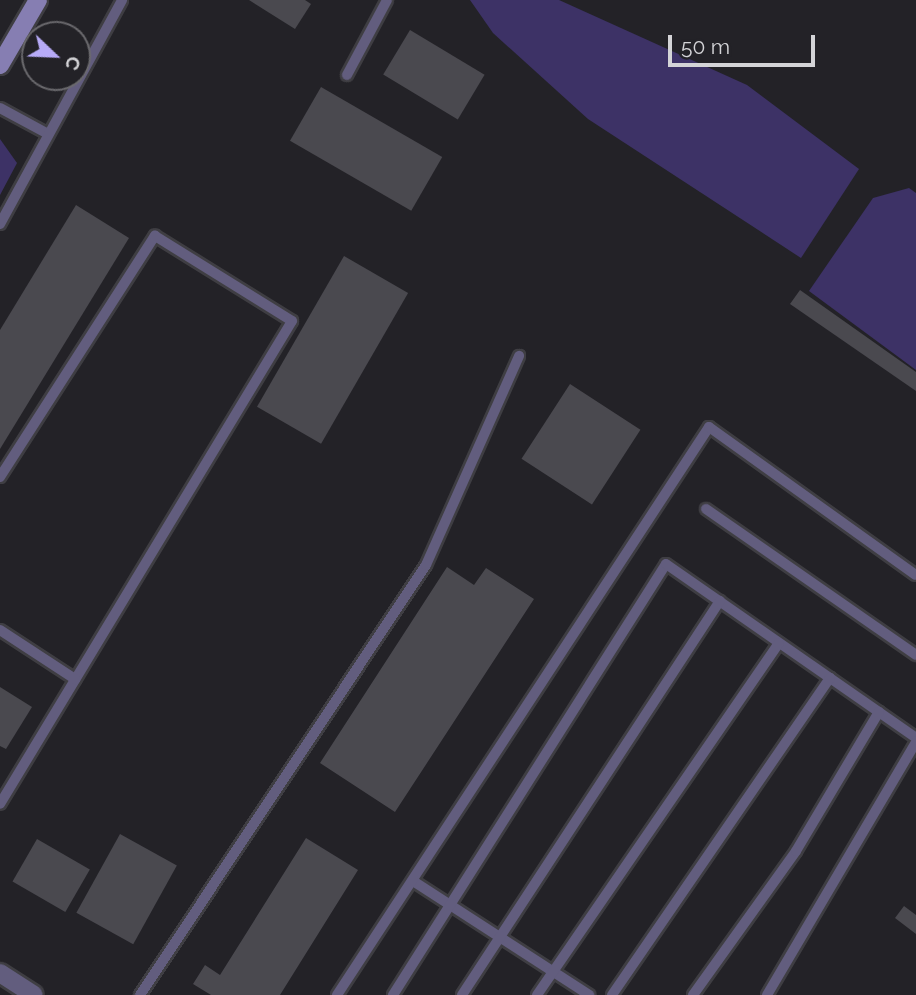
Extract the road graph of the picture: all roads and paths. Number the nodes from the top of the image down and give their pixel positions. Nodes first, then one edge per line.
1 (37, 0) edge
2 (122, 0) edge
3 (387, 0) edge
4 (0, 65) edge
5 (347, 75) dead end
6 (0, 108) edge
7 (48, 134) junction
8 (0, 224) edge
9 (519, 356) dead end
10 (0, 477) edge
11 (706, 509) dead end
12 (916, 575) edge
13 (720, 601) junction
14 (0, 630) edge
15 (779, 643) junction
16 (916, 655) edge
17 (830, 678) junction
18 (75, 679) junction
19 (879, 712) junction
20 (916, 740) edge
21 (0, 802) edge
22 (413, 881) junction
23 (448, 905) junction
24 (497, 936) junction
25 (553, 969) junction
26 (0, 973) edge
27 (34, 995) edge
28 (140, 995) edge
29 (337, 995) edge
30 (393, 995) edge
31 (462, 995) edge
32 (537, 995) edge
33 (589, 995) edge
34 (612, 995) edge
35 (693, 995) edge
36 (767, 995) edge

1 - 4 street
2 - 7 lane
3 - 5 lane
6 - 7 lane
7 - 8 lane
9 - 28 lane
10 - 18 lane
11 - 16 lane
12 - 22 lane
13 - 15 lane
13 - 23 lane
13 - 24 lane
14 - 18 lane
15 - 17 lane
15 - 25 lane
17 - 19 lane
17 - 34 lane
18 - 21 lane
19 - 20 lane
19 - 35 lane
20 - 36 lane
22 - 23 lane
22 - 29 lane
23 - 24 lane
23 - 30 lane
24 - 25 lane
24 - 31 lane
25 - 32 lane
25 - 33 lane
26 - 27 street

